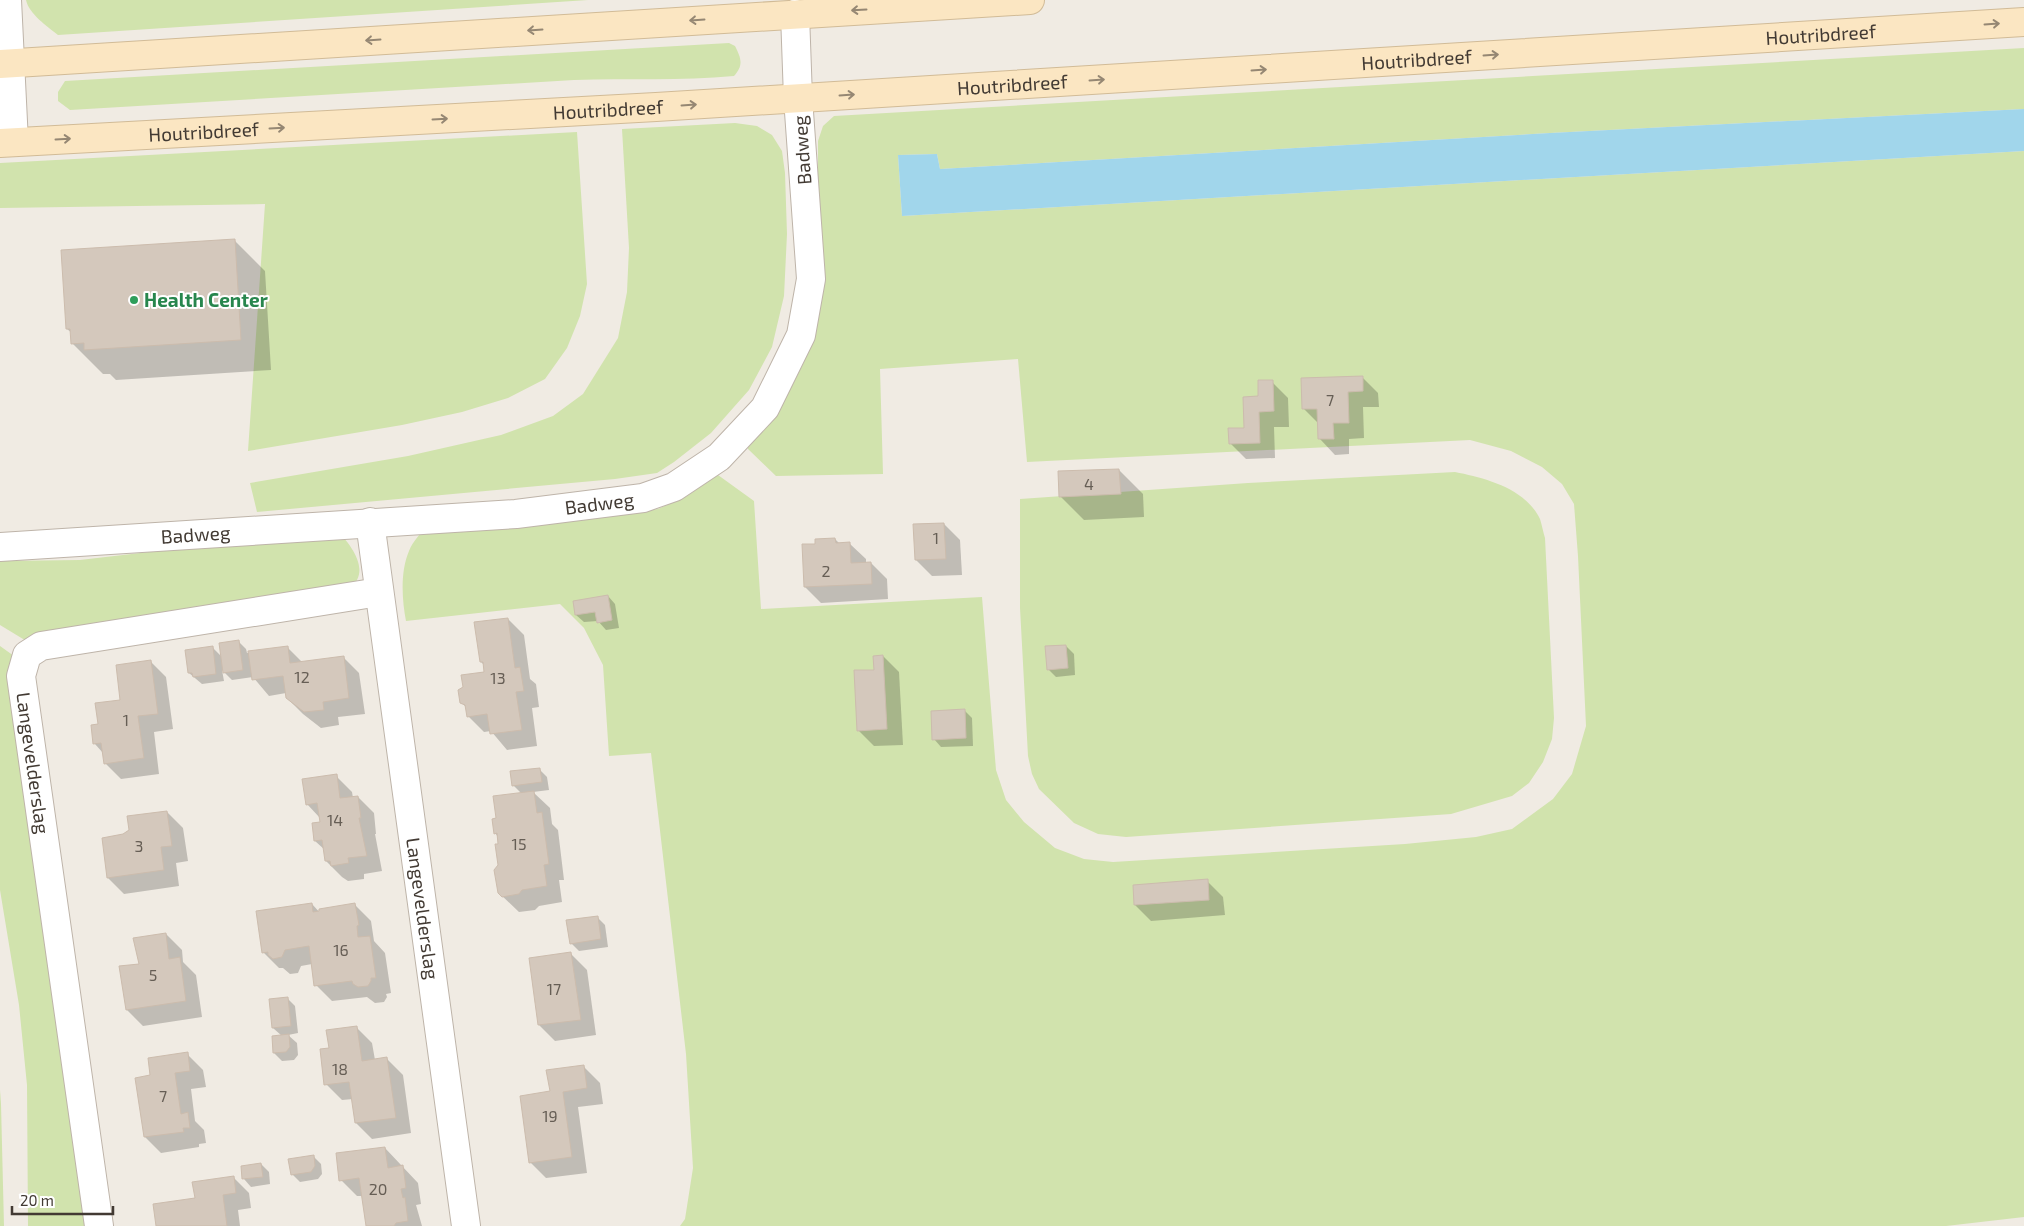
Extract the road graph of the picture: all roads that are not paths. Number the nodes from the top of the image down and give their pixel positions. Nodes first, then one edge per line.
1 (8, 0) edge
2 (1030, 0) edge
3 (795, 14) junction
4 (2024, 22) edge
5 (6, 63) edge
6 (798, 98) junction
7 (7, 142) edge
8 (370, 522) junction
9 (0, 546) edge
10 (378, 592) junction
11 (99, 1226) edge
12 (466, 1226) edge

1 - 5 street
2 -> 3 main road
3 -> 5 main road
3 - 6 street, Badweg
6 -> 4 main road, Houtribdreef
5 - 7 street
7 -> 6 main road, Houtribdreef
6 - 8 street, Badweg
8 - 9 street, Badweg
8 - 10 street, Langevelderslag
10 - 11 street, Langevelderslag
10 - 12 street, Langevelderslag

